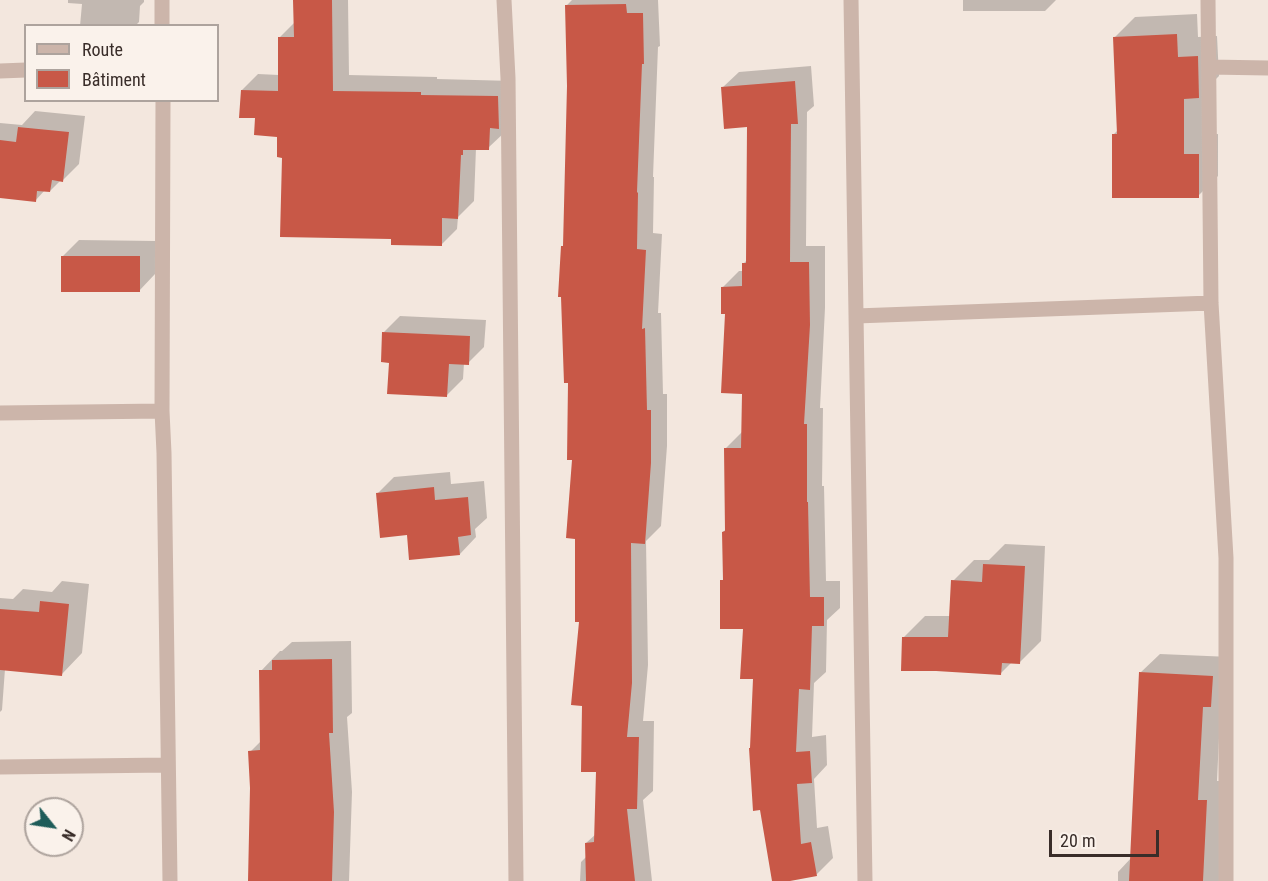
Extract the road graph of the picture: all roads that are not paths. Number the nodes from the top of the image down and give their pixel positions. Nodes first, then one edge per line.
1 (162, 0) edge
2 (504, 0) edge
3 (851, 0) edge
4 (1208, 0) edge
5 (162, 24) edge
6 (1209, 68) junction
7 (1268, 68) edge
8 (24, 70) edge
9 (0, 71) edge
10 (163, 102) edge
11 (1211, 303) junction
12 (856, 316) junction
13 (162, 411) junction
14 (0, 413) edge
15 (168, 765) junction
16 (0, 767) edge
17 (170, 881) edge
18 (516, 881) edge
19 (865, 881) edge
20 (1226, 881) edge

1 - 5 street
2 - 18 street
3 - 12 street
4 - 6 street
6 - 7 street
6 - 11 street
8 - 9 street
10 - 13 street
11 - 12 street
11 - 20 street
12 - 19 street
13 - 14 street
13 - 15 street
15 - 16 street
15 - 17 street

